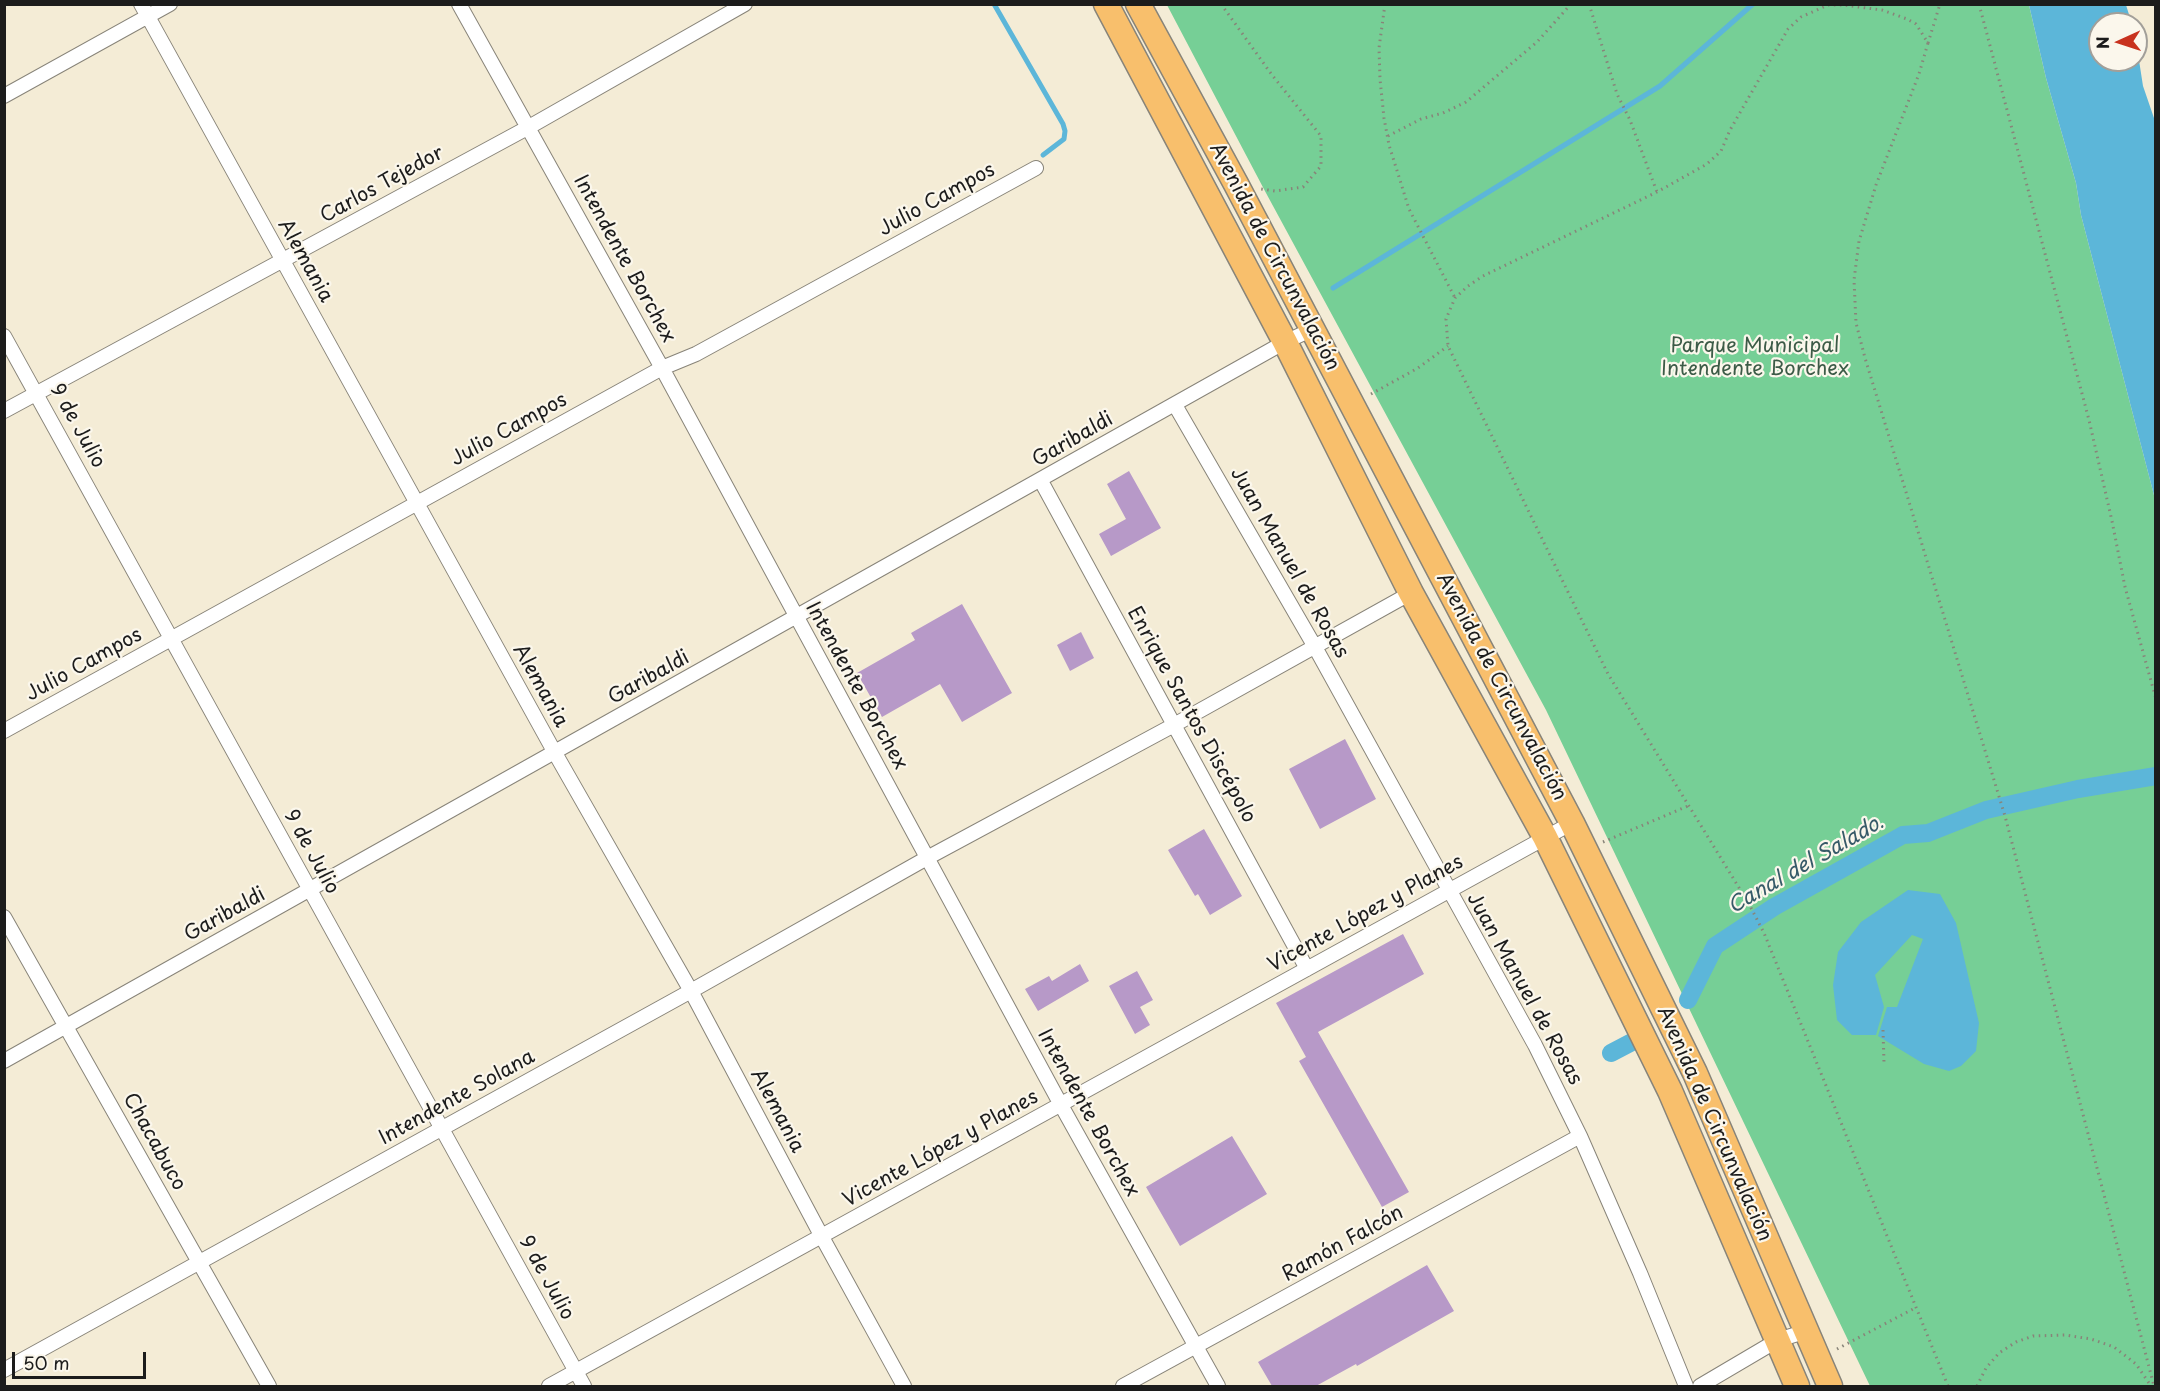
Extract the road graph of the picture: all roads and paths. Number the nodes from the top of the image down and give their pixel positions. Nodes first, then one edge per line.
1 (170, 4) edge
2 (459, 4) edge
3 (744, 4) edge
4 (1106, 4) edge
5 (1138, 4) edge
6 (1221, 4) edge
7 (1385, 4) edge
8 (1571, 4) edge
9 (1589, 4) edge
10 (1940, 4) edge
11 (1979, 4) edge
12 (144, 10) edge
13 (1928, 43) junction
14 (4, 96) edge
15 (528, 127) junction
16 (1388, 136) junction
17 (1036, 168) dead end
18 (1236, 184) junction
19 (1658, 192) junction
20 (283, 261) junction
21 (1455, 297) junction
22 (1313, 330) junction
23 (4, 336) edge
24 (1285, 342) junction
25 (1448, 346) junction
26 (662, 368) junction
27 (36, 393) junction
28 (1368, 395) dead end
29 (1175, 405) junction
30 (4, 411) edge
31 (1041, 481) junction
32 (417, 503) junction
33 (1412, 593) junction
34 (796, 618) junction
35 (170, 639) junction
36 (1314, 647) junction
37 (2156, 699) edge
38 (1174, 725) junction
39 (4, 731) edge
40 (555, 753) junction
41 (1689, 806) junction
42 (1572, 823) junction
43 (1545, 837) junction
44 (1600, 843) dead end
45 (927, 858) junction
46 (310, 890) junction
47 (1449, 890) junction
48 (4, 917) edge
49 (1307, 969) junction
50 (691, 992) junction
51 (67, 1026) junction
52 (1882, 1029) dead end
53 (4, 1061) edge
54 (1884, 1063) dead end
55 (1061, 1105) junction
56 (441, 1129) junction
57 (1580, 1136) junction
58 (822, 1237) junction
59 (200, 1262) junction
60 (1915, 1308) junction
61 (1807, 1331) junction
62 (1778, 1341) junction
63 (1846, 1345) dead end
64 (1196, 1347) junction
65 (4, 1370) edge
66 (576, 1372) junction
67 (268, 1386) edge
68 (549, 1386) edge
69 (584, 1386) edge
70 (904, 1386) edge
71 (1123, 1386) edge
72 (1218, 1386) edge
73 (1686, 1386) edge
74 (1700, 1386) edge
75 (1797, 1386) edge
76 (1830, 1386) edge
77 (1948, 1386) edge
78 (1977, 1386) edge
79 (2152, 1386) edge

1 - 12 street
2 - 15 street, Intendente Borchex
3 - 15 street, Carlos Tejedor
4 - 24 highway, Avenida de Circunvalación
5 - 18 highway, Avenida de Circunvalación
6 - 18 path
7 - 16 path
8 - 16 path
9 - 19 path
10 - 13 path
11 - 37 path
12 - 14 street
12 - 20 street, Alemania
13 - 19 path
13 - 79 path
15 - 20 street, Carlos Tejedor
15 - 26 street, Intendente Borchex
16 - 21 path
17 - 26 street, Julio Campos
18 - 22 highway, Avenida de Circunvalación
19 - 21 path
20 - 27 street, Carlos Tejedor
20 - 32 street, Alemania
21 - 25 path
22 - 24 street, Garibaldi
22 - 42 highway, Avenida de Circunvalación
23 - 27 street, 9 de Julio
24 - 29 street, Garibaldi
24 - 33 highway, Avenida de Circunvalación
25 - 28 path
25 - 41 path
26 - 32 street, Julio Campos
26 - 34 street, Intendente Borchex
27 - 30 street, Carlos Tejedor
27 - 35 street, 9 de Julio
29 - 31 street, Garibaldi
29 - 36 street, Juan Manuel de Rosas
31 - 34 street, Garibaldi
31 - 38 street, Enrique Santos Discépolo
32 - 35 street, Julio Campos
32 - 40 street, Alemania
33 - 36 street, Intendente Solana
33 - 43 highway, Avenida de Circunvalación
34 - 40 street, Garibaldi
34 - 45 street, Intendente Borchex
35 - 39 street, Julio Campos
35 - 46 street, 9 de Julio
36 - 38 street, Intendente Solana
36 - 47 street, Juan Manuel de Rosas
38 - 45 street, Intendente Solana
38 - 49 street, Enrique Santos Discépolo
40 - 46 street, Garibaldi
40 - 50 street, Alemania
41 - 44 path
41 - 60 path
42 - 43 street, Vicente López y Planes
42 - 61 highway, Avenida de Circunvalación
43 - 47 street, Vicente López y Planes
43 - 62 highway, Avenida de Circunvalación
45 - 50 street, Intendente Solana
45 - 55 street, Intendente Borchex
46 - 51 street, Garibaldi
46 - 56 street, 9 de Julio
47 - 49 street, Vicente López y Planes
47 - 57 street, Juan Manuel de Rosas
48 - 51 street, Chacabuco
49 - 55 street, Vicente López y Planes
50 - 56 street, Intendente Solana
50 - 58 street, Alemania
51 - 53 street, Garibaldi
51 - 59 street, Chacabuco
52 - 54 path
55 - 58 street, Vicente López y Planes
55 - 64 street, Intendente Borchex
56 - 59 street, Intendente Solana
56 - 66 street, 9 de Julio
57 - 64 street, Ramón Falcón
57 - 73 street, Juan Manuel de Rosas
58 - 66 street, Vicente López y Planes
58 - 70 street, Alemania
59 - 65 street, Intendente Solana
59 - 67 street, Chacabuco
60 - 63 path
60 - 77 path
61 - 62 street
61 - 76 highway, Avenida de Circunvalación
62 - 74 street
62 - 75 highway, Avenida de Circunvalación
64 - 71 street, Ramón Falcón
64 - 72 street, Intendente Borchex
66 - 68 street, Vicente López y Planes
66 - 69 street, 9 de Julio
78 - 79 path

